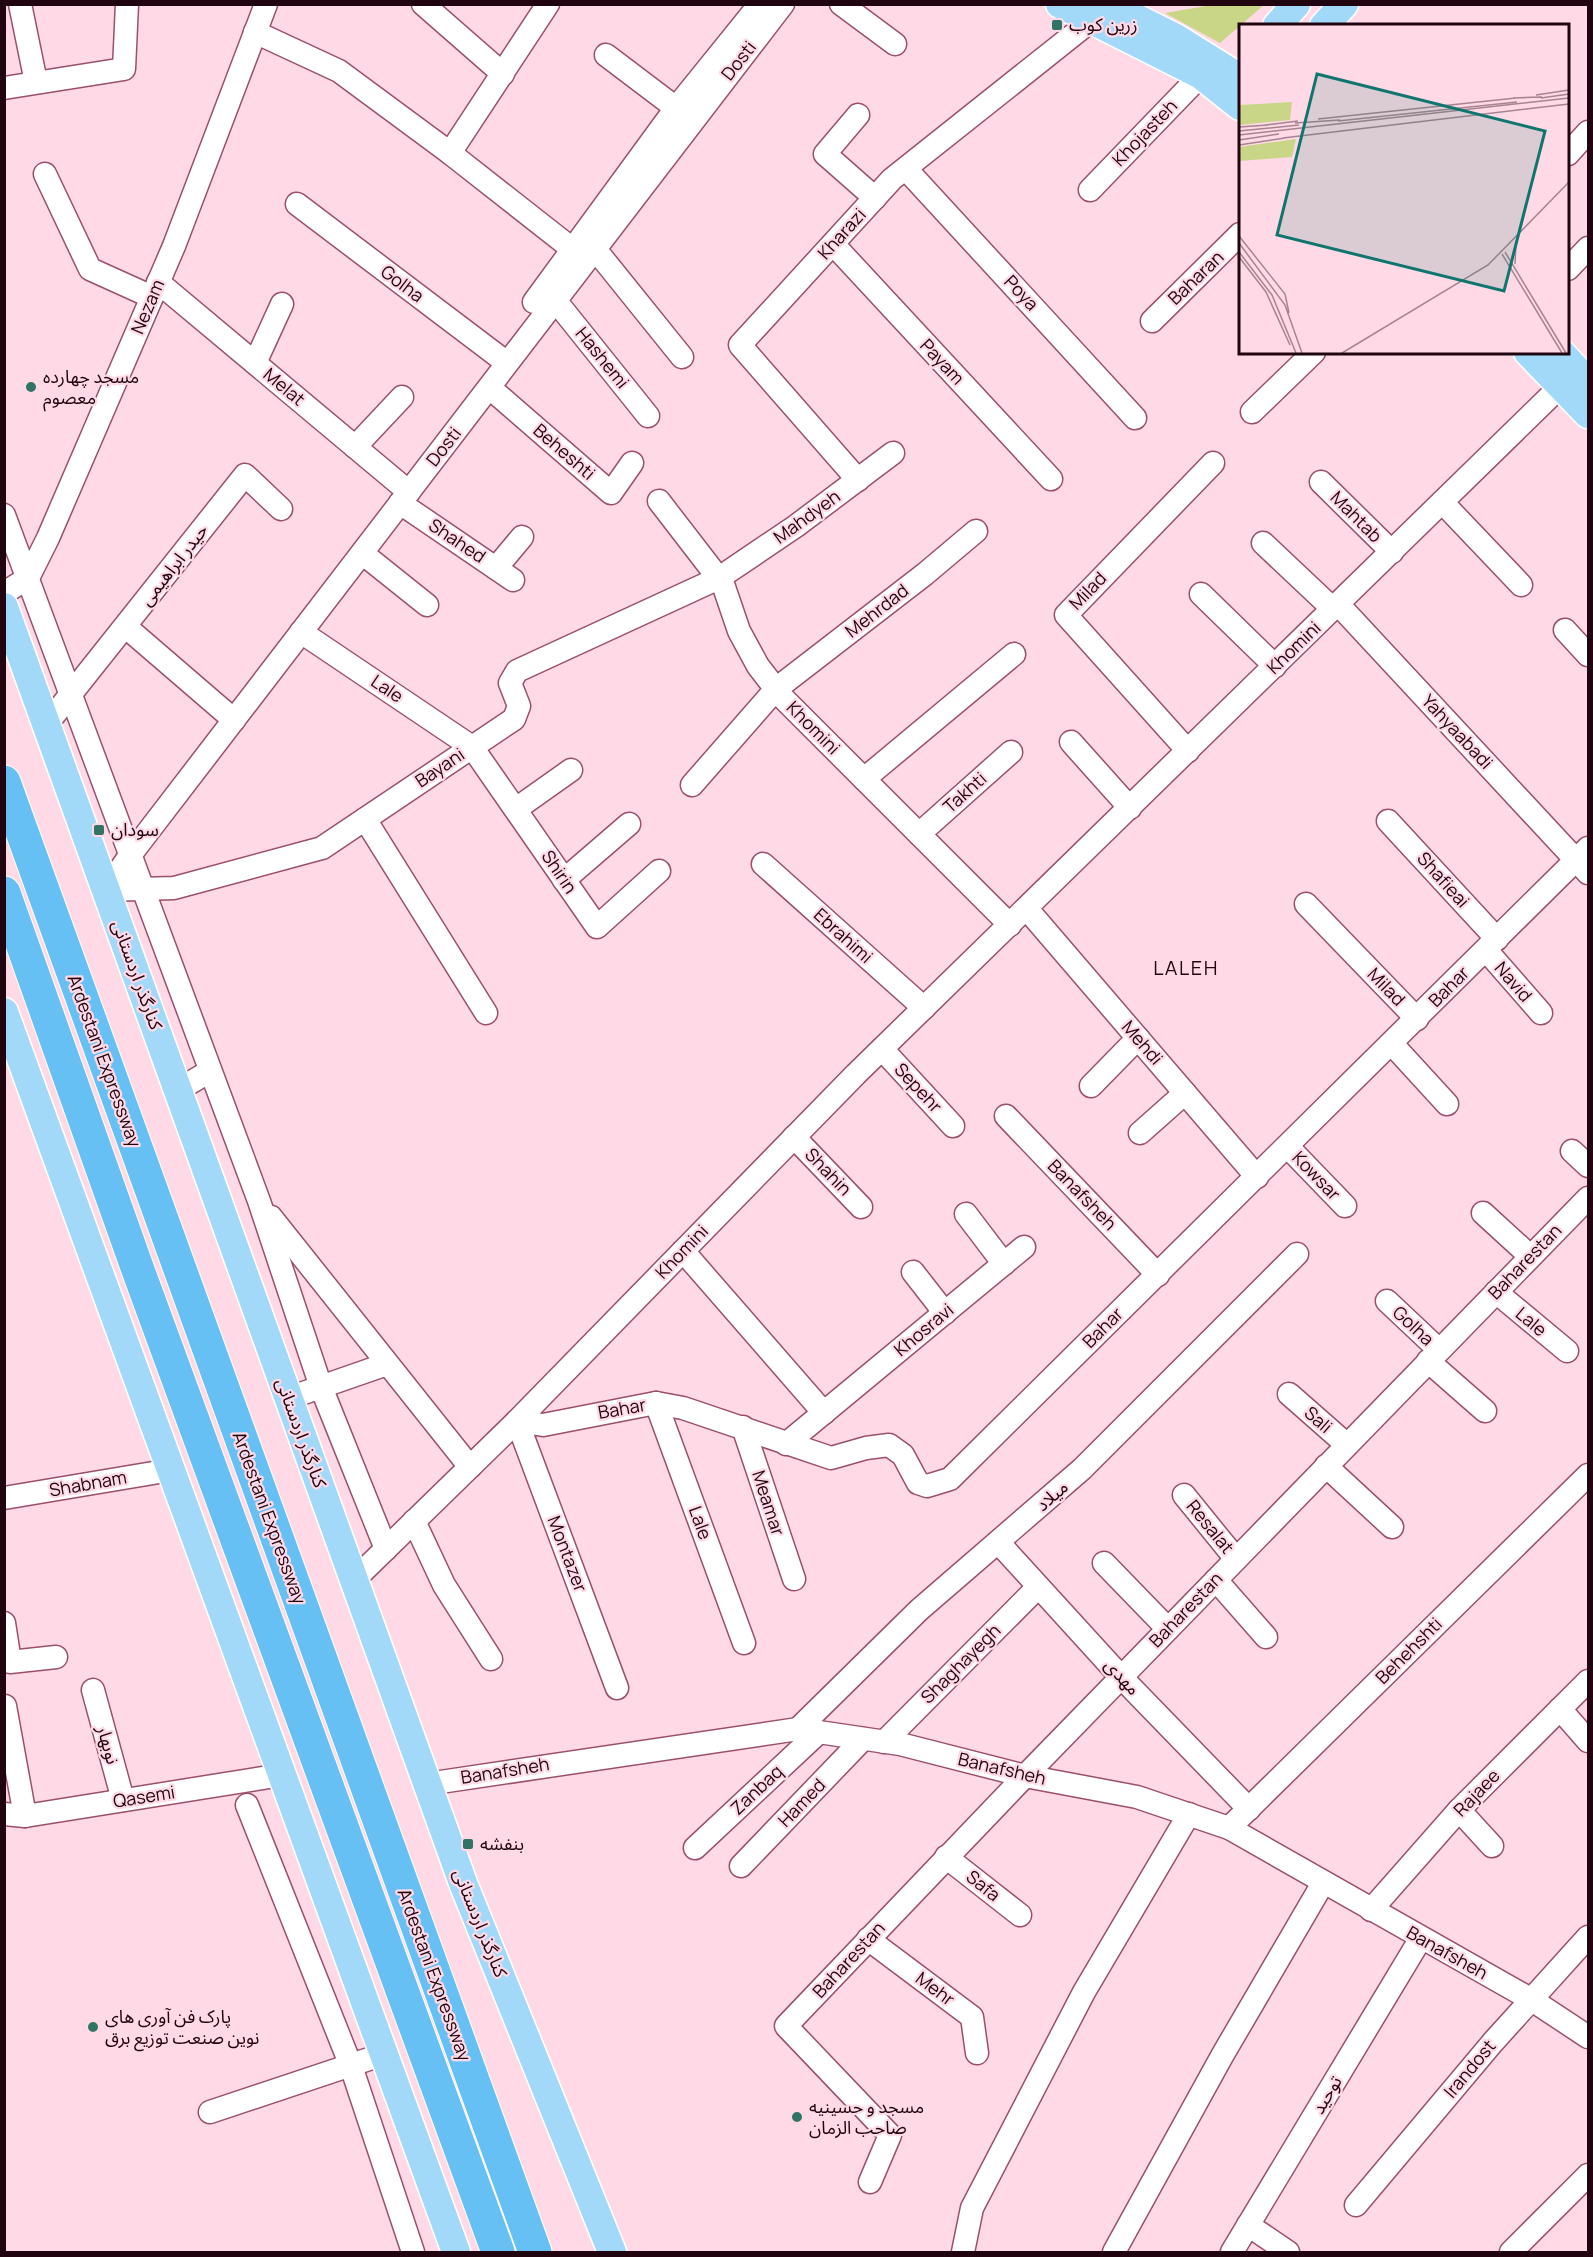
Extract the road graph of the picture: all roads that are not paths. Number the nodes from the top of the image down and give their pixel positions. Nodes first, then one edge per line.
1 (20, 4) edge
2 (127, 4) edge
3 (266, 4) edge
4 (423, 4) edge
5 (548, 4) edge
6 (760, 4) edge
7 (783, 4) edge
8 (841, 4) edge
9 (1060, 4) edge
10 (1296, 4) edge
11 (1345, 4) edge
12 (1100, 12) edge
13 (1278, 24) edge
14 (1326, 24) edge
15 (1340, 24) edge
16 (255, 32) junction
17 (895, 44) dead end
18 (606, 55) dead end
19 (503, 74) junction
20 (1229, 81) edge
21 (36, 82) junction
22 (4, 88) edge
23 (676, 108) junction
24 (858, 115) dead end
25 (1588, 132) edge
26 (450, 153) junction
27 (1569, 153) edge
28 (906, 169) junction
29 (45, 174) dead end
30 (1089, 190) dead end
31 (875, 198) junction
32 (297, 204) dead end
33 (1239, 235) edge
34 (834, 244) junction
35 (1588, 248) edge
36 (584, 253) junction
37 (1569, 268) edge
38 (155, 290) junction
39 (555, 300) junction
40 (282, 304) dead end
41 (1152, 321) dead end
42 (1312, 354) edge
43 (1532, 354) edge
44 (682, 357) dead end
45 (502, 359) junction
46 (255, 363) junction
47 (1572, 372) edge
48 (490, 387) junction
49 (402, 397) dead end
50 (1252, 412) dead end
51 (1588, 414) edge
52 (648, 416) dead end
53 (1135, 418) dead end
54 (355, 447) junction
55 (893, 453) dead end
56 (632, 463) dead end
57 (1213, 463) dead end
58 (1051, 479) dead end
59 (858, 480) junction
60 (1321, 482) dead end
61 (404, 497) junction
62 (658, 501) dead end
63 (1442, 502) junction
64 (281, 509) dead end
65 (4, 515) edge
66 (976, 531) dead end
67 (522, 537) dead end
68 (1263, 543) dead end
69 (1392, 552) junction
70 (362, 553) junction
71 (28, 578) junction
72 (719, 578) junction
73 (1521, 585) dead end
74 (4, 593) edge
75 (1201, 594) dead end
76 (427, 605) dead end
77 (1336, 607) junction
78 (4, 608) edge
79 (126, 627) junction
80 (1565, 630) dead end
81 (302, 632) junction
82 (1014, 654) dead end
83 (1588, 655) edge
84 (1275, 666) junction
85 (776, 689) junction
86 (71, 693) junction
87 (234, 720) junction
88 (47, 724) junction
89 (1071, 742) dead end
90 (472, 747) junction
91 (1188, 751) junction
92 (1011, 752) dead end
93 (571, 770) dead end
94 (864, 779) junction
95 (4, 782) edge
96 (692, 785) dead end
97 (1130, 808) junction
98 (516, 809) junction
99 (365, 819) junction
100 (1388, 821) dead end
101 (628, 824) dead end
102 (919, 834) junction
103 (131, 854) junction
104 (1584, 860) edge
105 (763, 864) dead end
106 (659, 871) dead end
107 (564, 880) junction
108 (143, 889) junction
109 (106, 890) junction
110 (4, 893) edge
111 (1306, 904) dead end
112 (1027, 909) junction
113 (1010, 925) junction
114 (1491, 945) junction
115 (924, 1008) junction
116 (4, 1012) edge
117 (486, 1013) dead end
118 (1541, 1013) dead end
119 (1417, 1019) junction
120 (1138, 1038) junction
121 (1392, 1044) junction
122 (882, 1049) junction
123 (210, 1071) junction
124 (1091, 1086) dead end
125 (178, 1090) junction
126 (1185, 1093) junction
127 (1447, 1104) dead end
128 (1006, 1116) dead end
129 (953, 1126) dead end
130 (1140, 1133) dead end
131 (794, 1137) junction
132 (1288, 1147) junction
133 (1572, 1151) dead end
134 (1588, 1166) edge
135 (1257, 1177) junction
136 (1588, 1198) edge
137 (259, 1201) junction
138 (1345, 1206) dead end
139 (861, 1207) dead end
140 (1483, 1213) dead end
141 (966, 1214) dead end
142 (1024, 1247) dead end
143 (683, 1251) junction
144 (1297, 1254) dead end
145 (1530, 1256) junction
146 (1004, 1264) junction
147 (913, 1272) dead end
148 (1158, 1275) junction
149 (1496, 1292) junction
150 (1387, 1301) dead end
151 (945, 1313) junction
152 (1567, 1351) dead end
153 (1434, 1356) junction
154 (387, 1364) junction
155 (321, 1387) junction
156 (1289, 1394) dead end
157 (289, 1398) junction
158 (657, 1403) junction
159 (1485, 1411) dead end
160 (824, 1413) junction
161 (517, 1421) junction
162 (743, 1427) junction
163 (786, 1444) junction
164 (1347, 1445) junction
165 (1326, 1466) junction
166 (470, 1467) junction
167 (171, 1470) junction
168 (1588, 1475) edge
169 (6, 1493) edge
170 (1184, 1495) dead end
171 (414, 1521) junction
172 (1392, 1527) dead end
173 (998, 1542) junction
174 (386, 1549) junction
175 (1236, 1559) junction
176 (1104, 1563) dead end
177 (794, 1578) dead end
178 (354, 1580) junction
179 (1215, 1580) junction
180 (1038, 1587) junction
181 (4, 1623) edge
182 (1168, 1629) junction
183 (1266, 1637) dead end
184 (744, 1643) dead end
185 (56, 1657) dead end
186 (491, 1659) dead end
187 (1121, 1677) junction
188 (1588, 1681) edge
189 (617, 1688) dead end
190 (93, 1690) dead end
191 (4, 1706) edge
192 (1560, 1709) junction
193 (809, 1730) junction
194 (874, 1740) junction
195 (1588, 1741) edge
196 (282, 1775) junction
197 (1025, 1776) junction
198 (427, 1784) junction
199 (327, 1785) junction
200 (123, 1800) junction
201 (247, 1805) dead end
202 (1249, 1809) junction
203 (1459, 1810) junction
204 (1189, 1814) junction
205 (15, 1815) edge
206 (1230, 1828) junction
207 (1492, 1846) dead end
208 (695, 1848) dead end
209 (946, 1857) junction
210 (741, 1866) dead end
211 (1323, 1883) junction
212 (1371, 1910) junction
213 (1020, 1916) dead end
214 (1588, 1937) edge
215 (1422, 1938) junction
216 (868, 1940) junction
217 (1532, 2000) junction
218 (1588, 2037) edge
219 (977, 2053) dead end
220 (384, 2054) junction
221 (351, 2066) junction
222 (210, 2112) dead end
223 (507, 2175) junction
224 (1588, 2175) edge
225 (870, 2182) dead end
226 (1356, 2205) dead end
227 (1248, 2225) junction
228 (413, 2253) edge
229 (456, 2253) edge
230 (475, 2253) edge
231 (498, 2253) edge
232 (535, 2253) edge
233 (544, 2253) edge
234 (612, 2253) edge
235 (963, 2253) edge
236 (1114, 2253) edge
237 (1232, 2253) edge
238 (1288, 2253) edge
239 (1511, 2253) edge

1 - 21 street
2 - 21 street
3 - 16 street, Nezam
4 - 19 street
5 - 19 street
6 - 23 street
7 - 36 street, Dosti
8 - 17 street
9 - 12 main road
10 - 13 main road
11 - 14 main road
11 - 15 main road
12 - 20 main road
12 - 28 street, Kharazi
16 - 26 street
16 - 38 street, Nezam
18 - 23 street
19 - 26 street
20 - 30 street, Khojasteh
21 - 22 street
23 - 36 street
24 - 31 street
25 - 27 street
26 - 36 street
28 - 31 street, Kharazi
28 - 53 street, Poya
29 - 38 street, Melat
31 - 34 street, Kharazi
32 - 45 street, Golha
33 - 41 street, Baharan
34 - 58 street, Payam
34 - 59 street, Kharazi
35 - 37 street
36 - 39 street, Dosti
36 - 44 street
36 - 45 street
38 - 46 street, Melat
38 - 71 street, Nezam
39 - 45 street, Dosti
39 - 52 street, Hashemi
40 - 46 street
42 - 50 street
43 - 47 main road
45 - 48 street, Dosti
46 - 54 street, Melat
47 - 51 main road
47 - 63 street, Khomini
48 - 56 street, Beheshti
48 - 61 street, Dosti
49 - 54 street
54 - 61 street, Melat
55 - 59 street, Mahdyeh
57 - 91 street, Milad
59 - 72 street, Mahdyeh
60 - 69 street, Mahtab
61 - 67 street, Shahed
61 - 70 street, Dosti
62 - 72 street, Khomini
63 - 69 street, Khomini
63 - 73 street
64 - 79 street, حیدر ابراهیمی
65 - 71 street
66 - 85 street, Mehrdad
68 - 77 street, Yahyaabadi
69 - 77 street, Khomini
70 - 76 street
70 - 81 street, Dosti
71 - 74 street
71 - 86 street
72 - 85 street, Khomini
72 - 90 street, Bayani
75 - 84 street
77 - 84 street, Khomini
77 - 104 street, Yahyaabadi
78 - 88 main road, کنارگذر اردستانی
79 - 86 street, حیدر ابراهیمی
79 - 87 street
80 - 83 street
81 - 87 street, Dosti
81 - 90 street, Lale
82 - 94 street
84 - 91 street, Khomini
85 - 94 street, Khomini
85 - 96 street, Mehrdad
86 - 88 street, حیدر ابراهیمی
86 - 103 street
87 - 103 street, Dosti
88 - 109 main road, کنارگذر اردستانی
89 - 97 street
90 - 98 street, Shirin
90 - 99 street, Bayani
91 - 97 street, Khomini
92 - 102 street, Takhti
93 - 98 street
94 - 102 street, Khomini
95 - 223 highway, Ardestani Expressway
97 - 112 street, Khomini
98 - 107 street, Shirin
99 - 108 street, Bayani
99 - 117 street
100 - 114 street, Shafieai
101 - 107 street
102 - 113 street, Khomini
103 - 108 street
103 - 109 street, Dosti
104 - 114 street, Bahar
105 - 115 street, Ebrahimi
106 - 107 street, Shirin
108 - 109 street, Bayani
108 - 123 street
109 - 125 main road, کنارگذر اردستانی
110 - 199 highway, Ardestani Expressway
111 - 119 street, Milad
112 - 113 street, Khomini
112 - 120 street, Mehdi
113 - 115 street, Khomini
114 - 118 street, Navid
114 - 119 street, Bahar
115 - 122 street, Khomini
116 - 167 main road
119 - 121 street, Bahar
120 - 124 street
120 - 126 street, Mehdi
121 - 127 street
121 - 132 street, Bahar
122 - 129 street, Sepehr
122 - 131 street, Khomini
123 - 125 street
123 - 137 street
125 - 157 main road, کنارگذر اردستانی
126 - 130 street
126 - 135 street, Mehdi
128 - 148 street, Banafsheh
131 - 139 street, Shahin
131 - 143 street, Khomini
132 - 135 street, Bahar
132 - 138 street, Kowsar
133 - 134 street
135 - 148 street, Bahar
136 - 145 street, Baharestan
137 - 154 street
137 - 155 street
140 - 145 street
141 - 146 street
142 - 146 street, Khosravi
143 - 160 street
143 - 161 street, Khomini
144 - 173 street, میلاد
145 - 149 street, Baharestan
146 - 151 street, Khosravi
147 - 151 street
148 - 163 street, Bahar
149 - 152 street, Lale
149 - 153 street, Baharestan
150 - 153 street, Golha
151 - 160 street, Khosravi
153 - 159 street
153 - 164 street, Baharestan
154 - 155 street
154 - 166 street
155 - 157 street
155 - 174 street
156 - 164 street, Sali
157 - 178 main road, کنارگذر اردستانی
158 - 161 street, Bahar
158 - 162 street, Bahar
158 - 184 street, Lale
160 - 163 street, Khosravi
161 - 166 street, Khomini
161 - 189 street, Montazer
162 - 163 street, Bahar
162 - 177 street, Meamar
164 - 165 street, Baharestan
165 - 172 street
165 - 175 street, Baharestan
166 - 171 street, Khomini
167 - 169 street, Shabnam
167 - 196 main road
168 - 202 street, Behehshti
170 - 175 street, Resalat
171 - 174 street, Khomini
171 - 186 street
173 - 180 street, مهدی
173 - 193 street, میلاد
174 - 178 street, Khomini
175 - 179 street, Baharestan
176 - 182 street
178 - 198 main road, کنارگذر اردستانی
179 - 182 street, Baharestan
179 - 183 street
180 - 187 street, مهدی
180 - 194 street, Shaghayegh
181 - 185 street
182 - 187 street, Baharestan
187 - 197 street, Baharestan
187 - 202 street, مهدی
188 - 192 street, Rajaee
190 - 200 street, نوبهار
191 - 205 street
192 - 195 street
192 - 203 street, Rajaee
193 - 194 street, Banafsheh
193 - 198 street, Banafsheh
193 - 208 street, Zanbaq
194 - 197 street, Banafsheh
194 - 210 street, Hamed
196 - 200 street, Qasemi
196 - 220 main road
197 - 204 street, Banafsheh
197 - 209 street, Baharestan
198 - 234 main road, کنارگذر اردستانی
199 - 230 highway
199 - 231 highway, Ardestani Expressway
200 - 205 street, Qasemi
201 - 221 street
202 - 206 street, Behehshti
203 - 207 street
203 - 212 street, Rajaee
204 - 206 street, Banafsheh
204 - 235 street
206 - 211 street, Banafsheh
209 - 213 street, Safa
209 - 216 street, Baharestan
211 - 212 street, Banafsheh
211 - 236 street
212 - 215 street, Banafsheh
214 - 217 street, Irandost
215 - 217 street, Banafsheh
215 - 227 street, توحید
216 - 219 street, Mehr
216 - 225 street, Baharestan
217 - 218 street, Banafsheh
217 - 226 street, Irandost
220 - 221 street
220 - 229 main road
221 - 222 street
221 - 228 street
223 - 232 highway, Ardestani Expressway
223 - 233 highway
224 - 239 street
227 - 237 street, توحید
227 - 238 street

